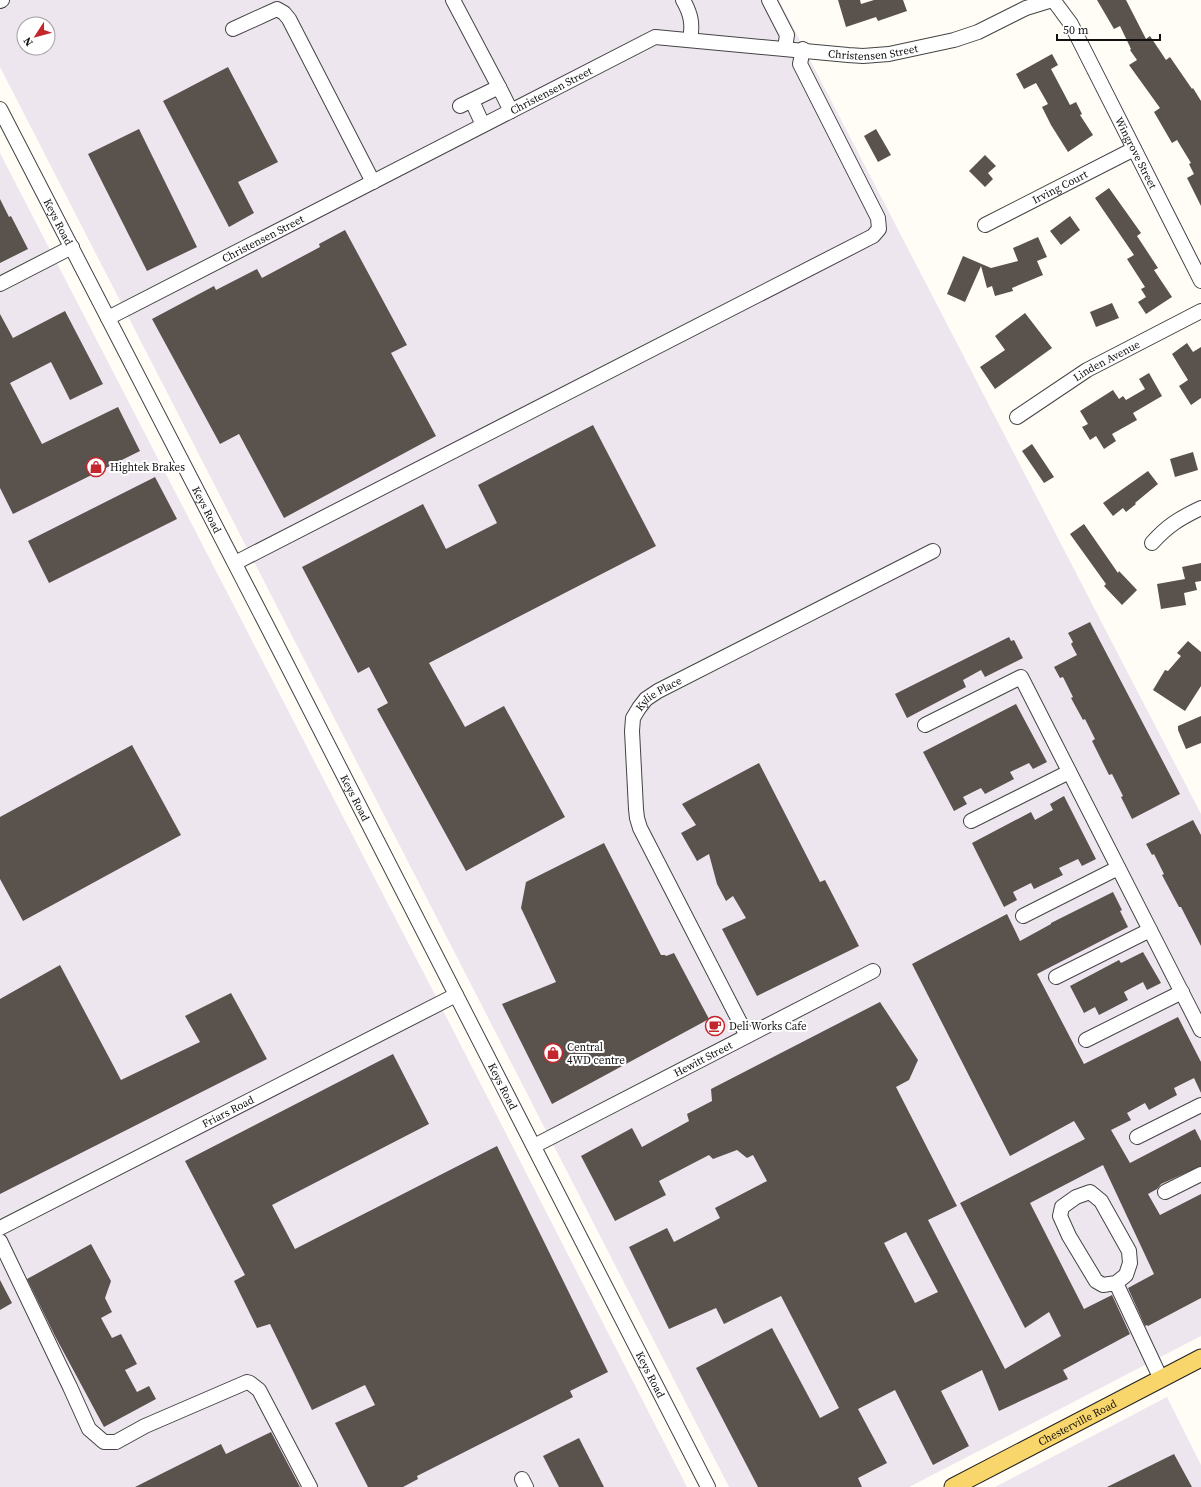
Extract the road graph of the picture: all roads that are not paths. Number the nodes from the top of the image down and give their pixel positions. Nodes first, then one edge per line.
1 (453, 0) edge
2 (683, 0) edge
3 (769, 0) edge
4 (1056, 0) edge
5 (1031, 4) edge
6 (233, 29) dead end
7 (690, 40) junction
8 (785, 48) junction
9 (803, 50) junction
10 (499, 87) junction
11 (0, 109) edge
12 (511, 111) junction
13 (483, 125) junction
14 (1134, 149) junction
15 (373, 182) junction
16 (985, 225) dead end
17 (72, 247) junction
18 (1201, 281) edge
19 (0, 284) edge
20 (1201, 311) edge
21 (108, 318) junction
22 (1017, 417) dead end
23 (1201, 508) edge
24 (1152, 544) dead end
25 (933, 550) dead end
26 (234, 564) junction
27 (925, 725) dead end
28 (1069, 772) junction
29 (971, 821) dead end
30 (1118, 868) junction
31 (1023, 916) dead end
32 (1150, 930) junction
33 (873, 971) dead end
34 (1056, 977) dead end
35 (1182, 992) junction
36 (456, 995) junction
37 (1201, 1030) edge
38 (747, 1036) junction
39 (1086, 1040) dead end
40 (1201, 1105) edge
41 (1137, 1138) dead end
42 (534, 1146) junction
43 (1201, 1174) edge
44 (1166, 1192) dead end
45 (0, 1228) edge
46 (0, 1241) edge
47 (1116, 1283) junction
48 (1201, 1358) edge
49 (1161, 1379) junction
50 (310, 1487) edge
51 (708, 1487) edge
52 (953, 1487) edge

1 - 10 street
2 - 7 street
3 - 8 street
4 - 5 street, Christensen Street
4 - 14 street, Wingrove Street
5 - 9 street, Christensen Street
6 - 15 street
7 - 8 street, Christensen Street
7 - 12 street, Christensen Street
8 - 9 street, Christensen Street
9 - 26 street
10 - 12 street
10 - 13 street
11 - 17 street, Keys Road
12 - 13 street, Christensen Street
13 - 15 street, Christensen Street
14 - 16 street, Irving Court
14 - 18 street, Wingrove Street
15 - 21 street, Christensen Street
17 - 19 street
17 - 21 street, Keys Road
20 - 22 street, Linden Avenue
21 - 26 street, Keys Road
23 - 24 street
25 - 38 street, Kylie Place
26 - 36 street, Keys Road
27 - 28 street
28 - 29 street
28 - 30 street
30 - 31 street
30 - 32 street
32 - 34 street
32 - 35 street
33 - 38 street, Hewitt Street
35 - 37 street
35 - 39 street
36 - 42 street, Keys Road
36 - 45 street, Friars Road
38 - 42 street, Hewitt Street
40 - 41 street
42 - 51 street, Keys Road
43 - 44 street
46 - 50 street
47 - 47 street
47 - 49 street
48 - 49 main road, Chesterville Road
49 - 52 main road, Chesterville Road

